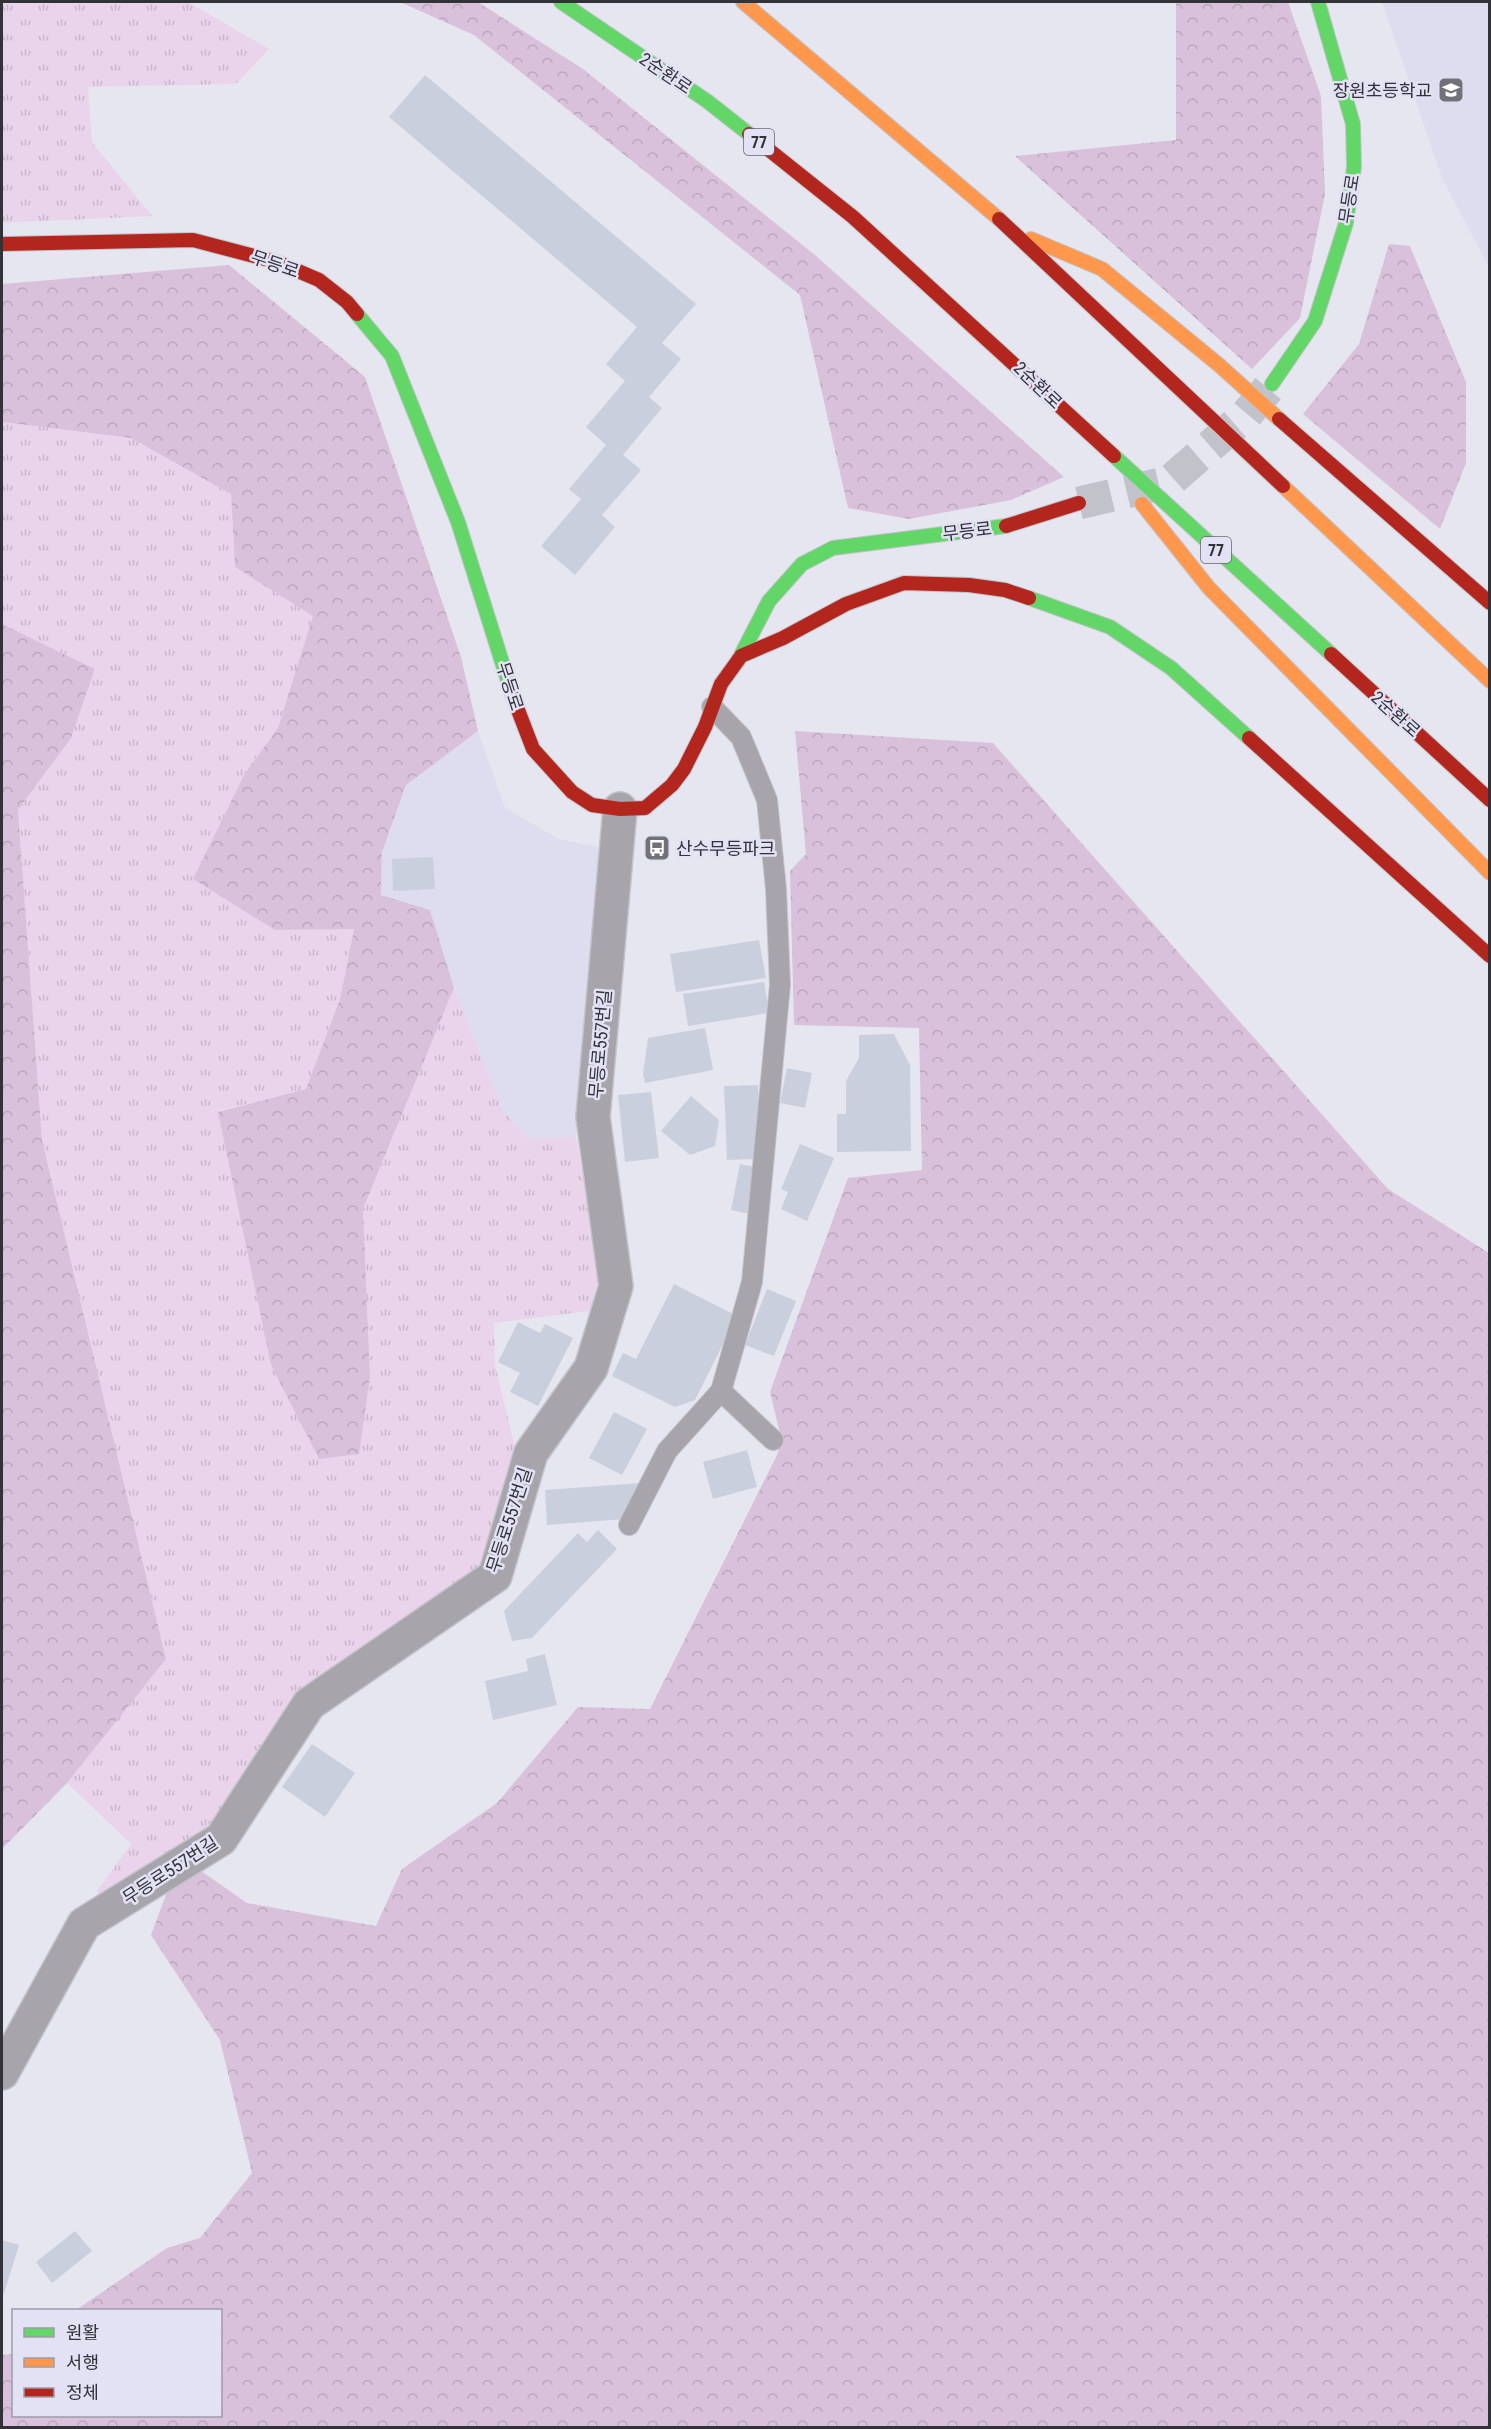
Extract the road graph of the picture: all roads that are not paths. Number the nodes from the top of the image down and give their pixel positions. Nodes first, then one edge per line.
1 (561, 2) edge
2 (743, 2) edge
3 (1318, 2) edge
4 (1013, 231) junction
5 (2, 244) edge
6 (1272, 384) tunnel mouth
7 (1082, 427) junction
8 (1079, 503) tunnel mouth
9 (1490, 603) edge
10 (741, 656) junction
11 (1490, 681) edge
12 (712, 707) junction
13 (1490, 800) edge
14 (621, 809) junction
15 (1490, 873) edge
16 (1490, 956) edge
17 (721, 1391) junction
18 (773, 1440) dead end
19 (629, 1525) dead end
20 (2, 2073) edge

1 - 7 main road, 2순환로 / 77
2 - 4 main road
3 - 6 main road, 무등로
4 - 9 main road
4 - 11 main road
5 - 14 main road, 무등로
7 - 13 main road, 2순환로 / 77
7 - 15 main road
8 - 10 main road, 무등로
10 - 12 main road, 무등로
10 - 16 main road
12 - 14 main road, 무등로
12 - 17 lane
14 - 20 street, 무등로557번길
17 - 18 lane
17 - 19 lane

